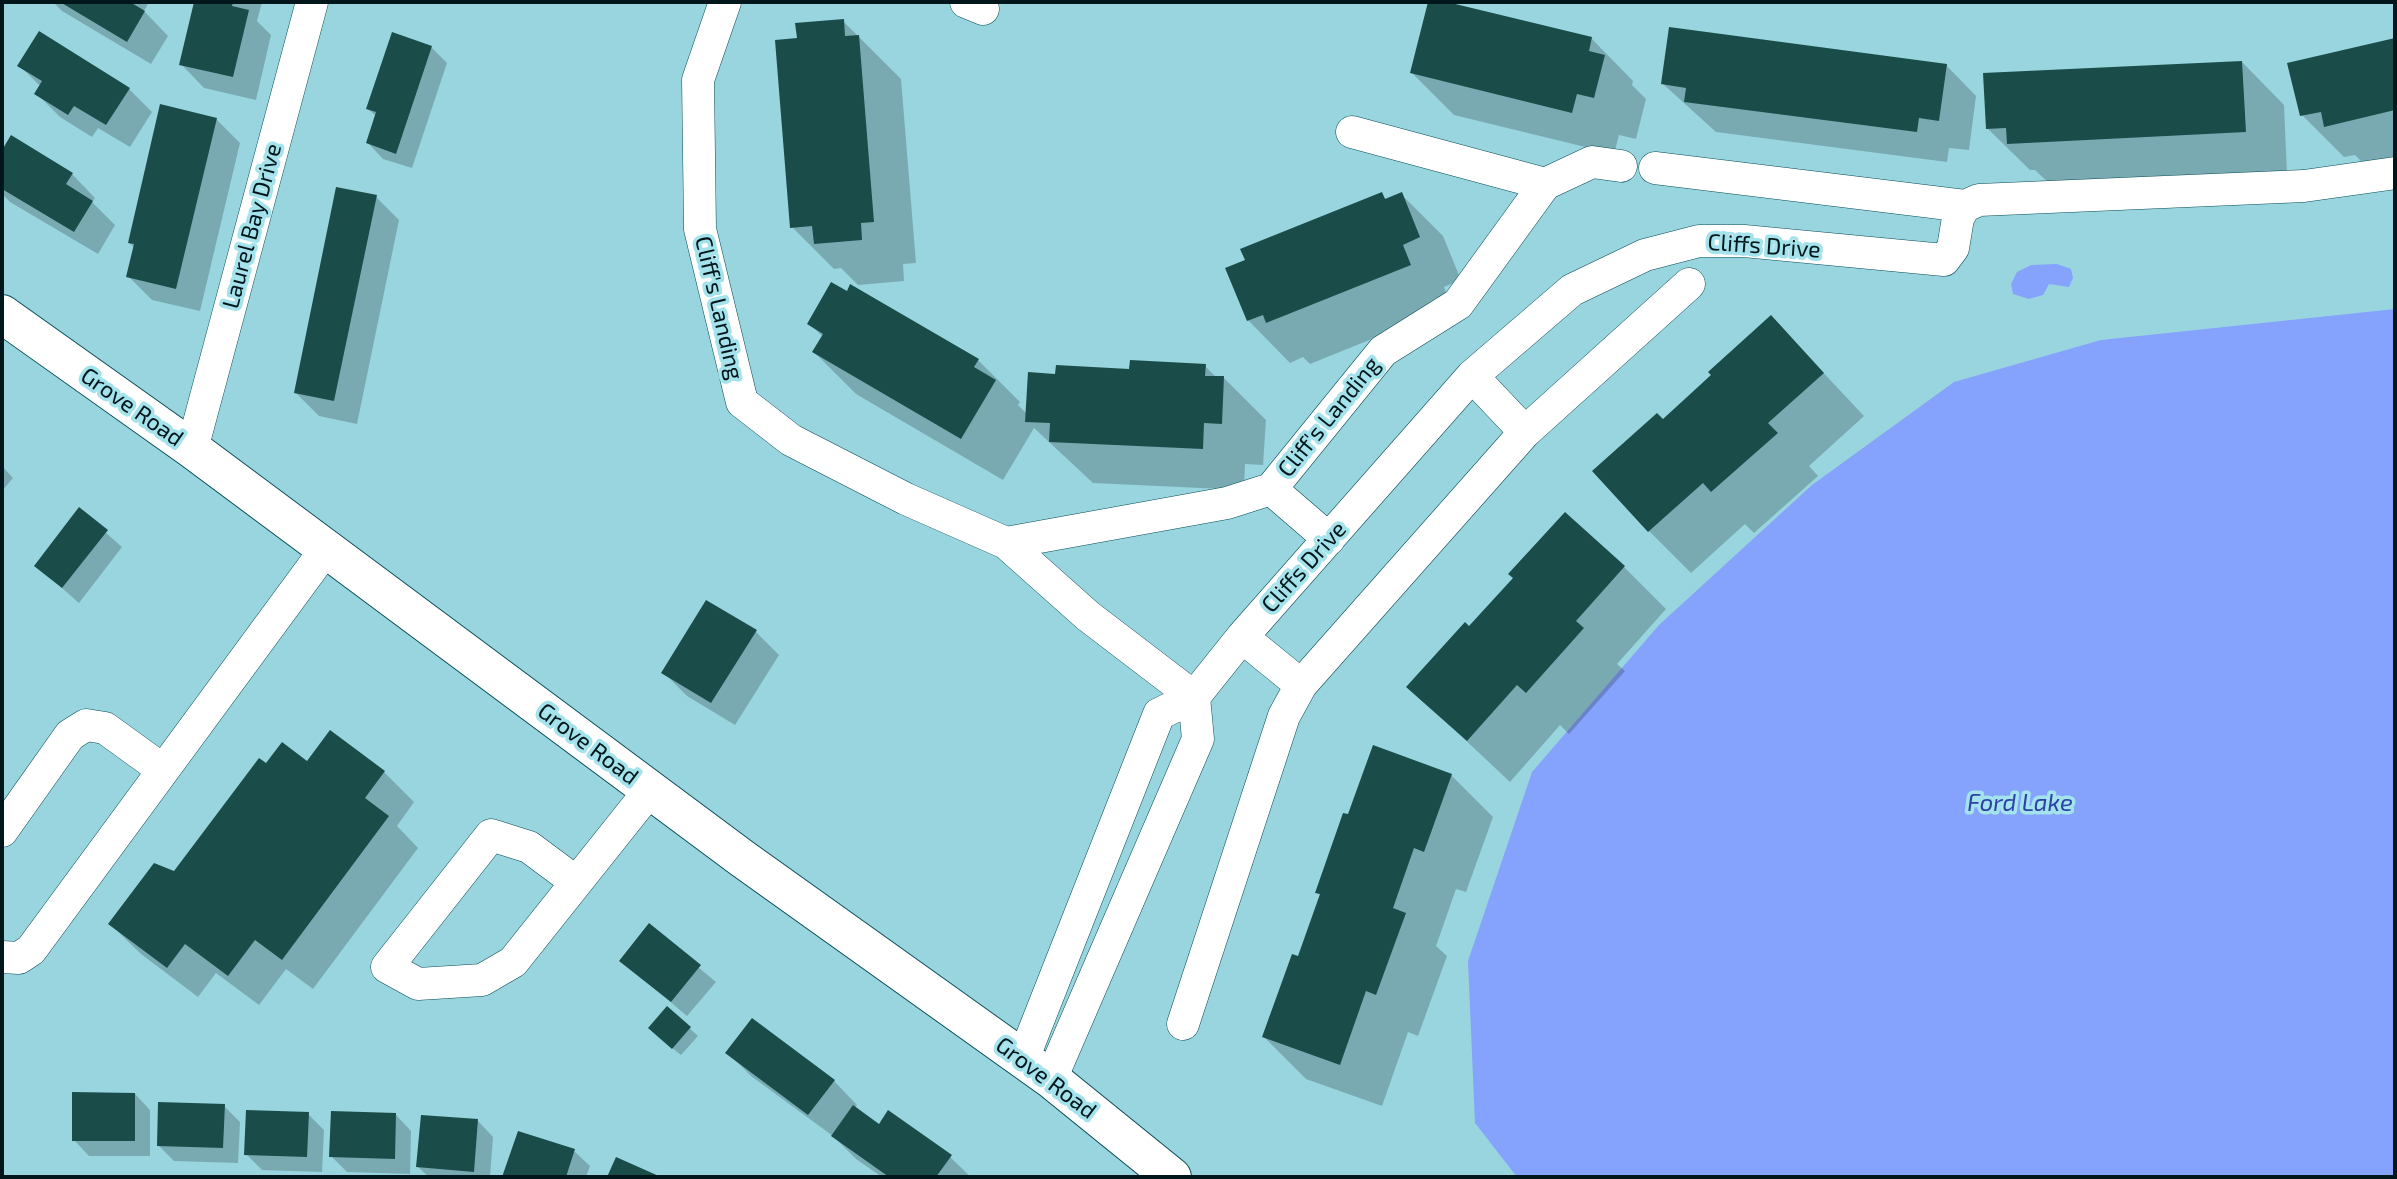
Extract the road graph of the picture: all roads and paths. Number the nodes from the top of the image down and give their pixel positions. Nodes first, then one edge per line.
1 (312, 2) edge
2 (725, 2) edge
3 (1352, 132) dead end
4 (1621, 166) dead end
5 (1655, 168) dead end
6 (2395, 173) edge
7 (1545, 184) junction
8 (1965, 206) junction
9 (1689, 285) dead end
10 (2, 314) edge
11 (1472, 376) junction
12 (1525, 432) junction
13 (192, 449) junction
14 (1271, 489) junction
15 (1329, 539) junction
16 (1006, 543) junction
17 (326, 549) junction
18 (1242, 638) junction
19 (1301, 685) junction
20 (1194, 697) junction
21 (163, 770) junction
22 (650, 790) junction
23 (2, 831) edge
24 (576, 882) junction
25 (2, 957) edge
26 (1182, 1024) dead end
27 (1037, 1069) junction
28 (1172, 1177) edge

1 - 13 street, Laurel Bay Drive
2 - 16 street, Cliff's Landing
3 - 7 street
4 - 7 street
5 - 8 street
6 - 8 street
7 - 14 street, Cliff's Landing
8 - 11 street, Cliffs Drive
9 - 12 street
10 - 13 main road, Grove Road
11 - 12 street
11 - 15 street, Cliffs Drive
12 - 19 street
13 - 17 main road, Grove Road
14 - 15 street
14 - 16 street, Cliff's Landing
15 - 18 street, Cliffs Drive
16 - 20 street, Cliff's Landing
17 - 21 street
17 - 22 main road, Grove Road
18 - 19 street
18 - 20 street, Cliffs Drive
19 - 26 street
20 - 27 street
20 - 27 street, Cliffs Drive
21 - 23 street
21 - 25 street
22 - 24 street
22 - 27 main road, Grove Road
24 - 24 street
27 - 28 main road, Grove Road

